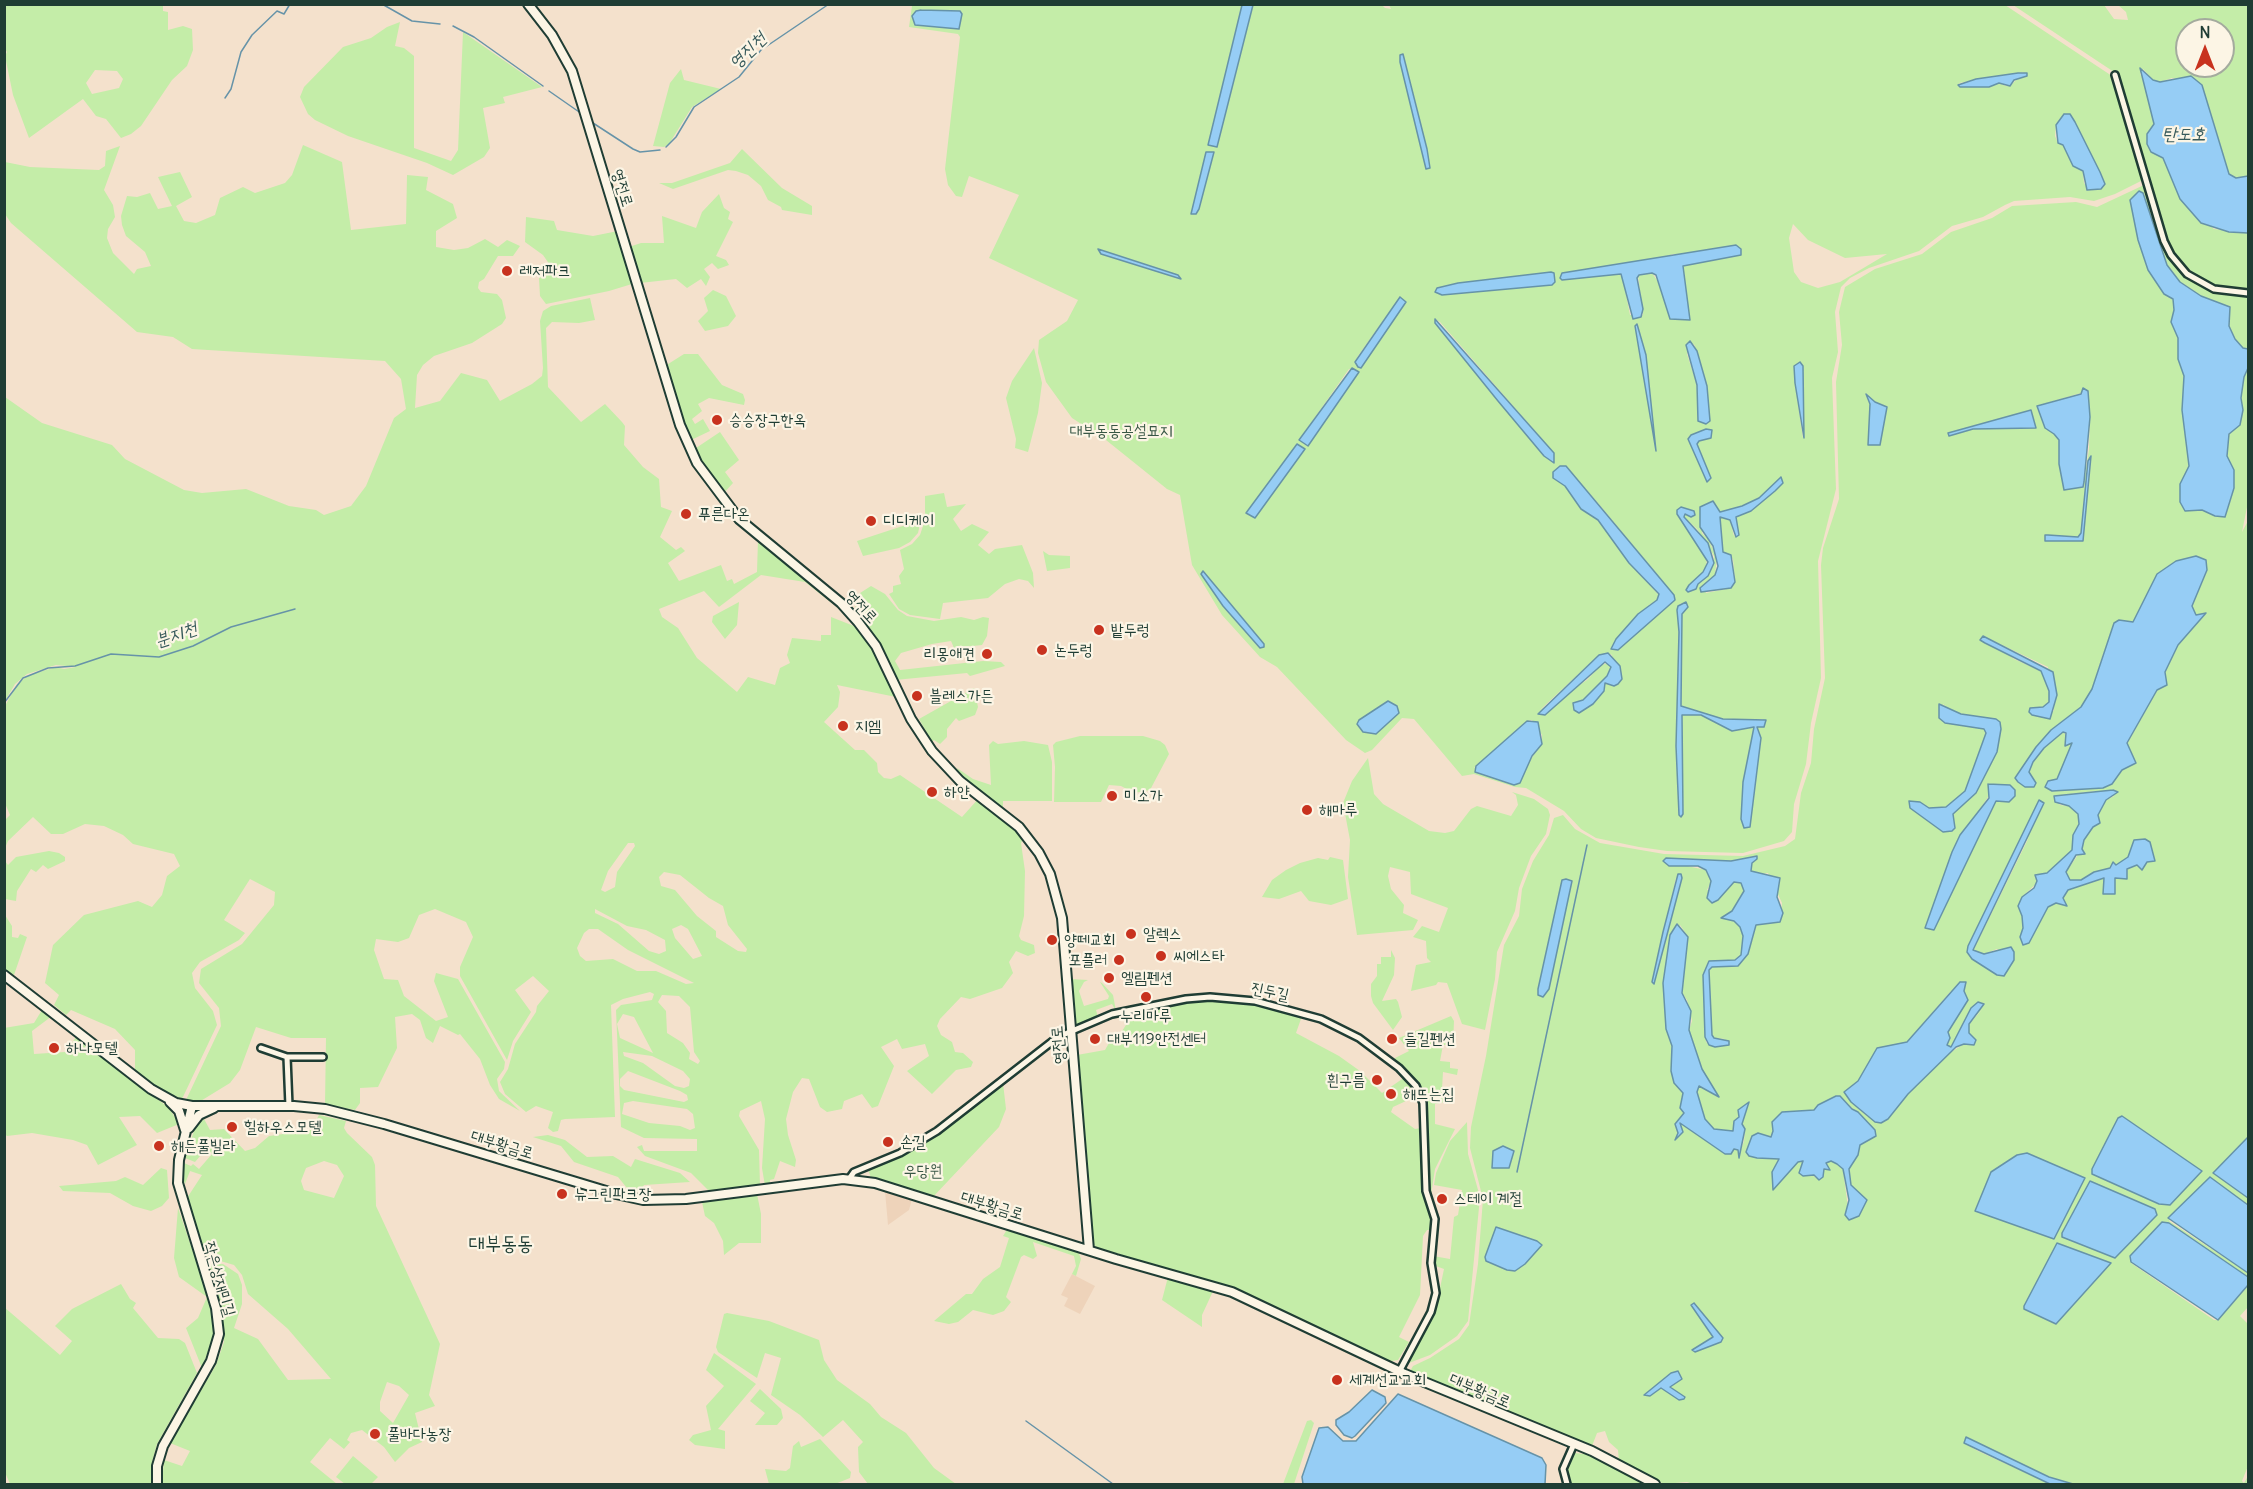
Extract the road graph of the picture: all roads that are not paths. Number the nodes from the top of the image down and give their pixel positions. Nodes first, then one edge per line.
1 (528, 4) edge
2 (2115, 75) dead end
3 (2248, 293) edge
4 (4, 975) edge
5 (1071, 1030) junction
6 (261, 1048) dead end
7 (287, 1056) junction
8 (322, 1057) dead end
9 (167, 1099) junction
10 (192, 1106) junction
11 (289, 1106) junction
12 (218, 1107) junction
13 (185, 1135) junction
14 (849, 1179) junction
15 (1089, 1250) junction
16 (1399, 1372) junction
17 (1574, 1444) junction
18 (157, 1485) edge
19 (1567, 1485) edge
20 (1655, 1485) edge

1 - 5 street, 영전로
2 - 3 street
4 - 9 street, 대부황금로
5 - 14 street, 진두길
5 - 15 street, 영전로
5 - 16 street, 진두길
6 - 7 street
7 - 8 street
7 - 11 street
9 - 10 street, 대부황금로
9 - 13 street
10 - 12 street, 대부황금로
10 - 13 street, 작은상재미길
11 - 12 street, 대부황금로
11 - 14 street, 대부황금로
12 - 13 street
13 - 18 street, 작은상재미길
14 - 15 street, 대부황금로
15 - 16 street, 대부황금로
16 - 17 street, 대부황금로
17 - 19 street
17 - 20 street, 대부황금로

